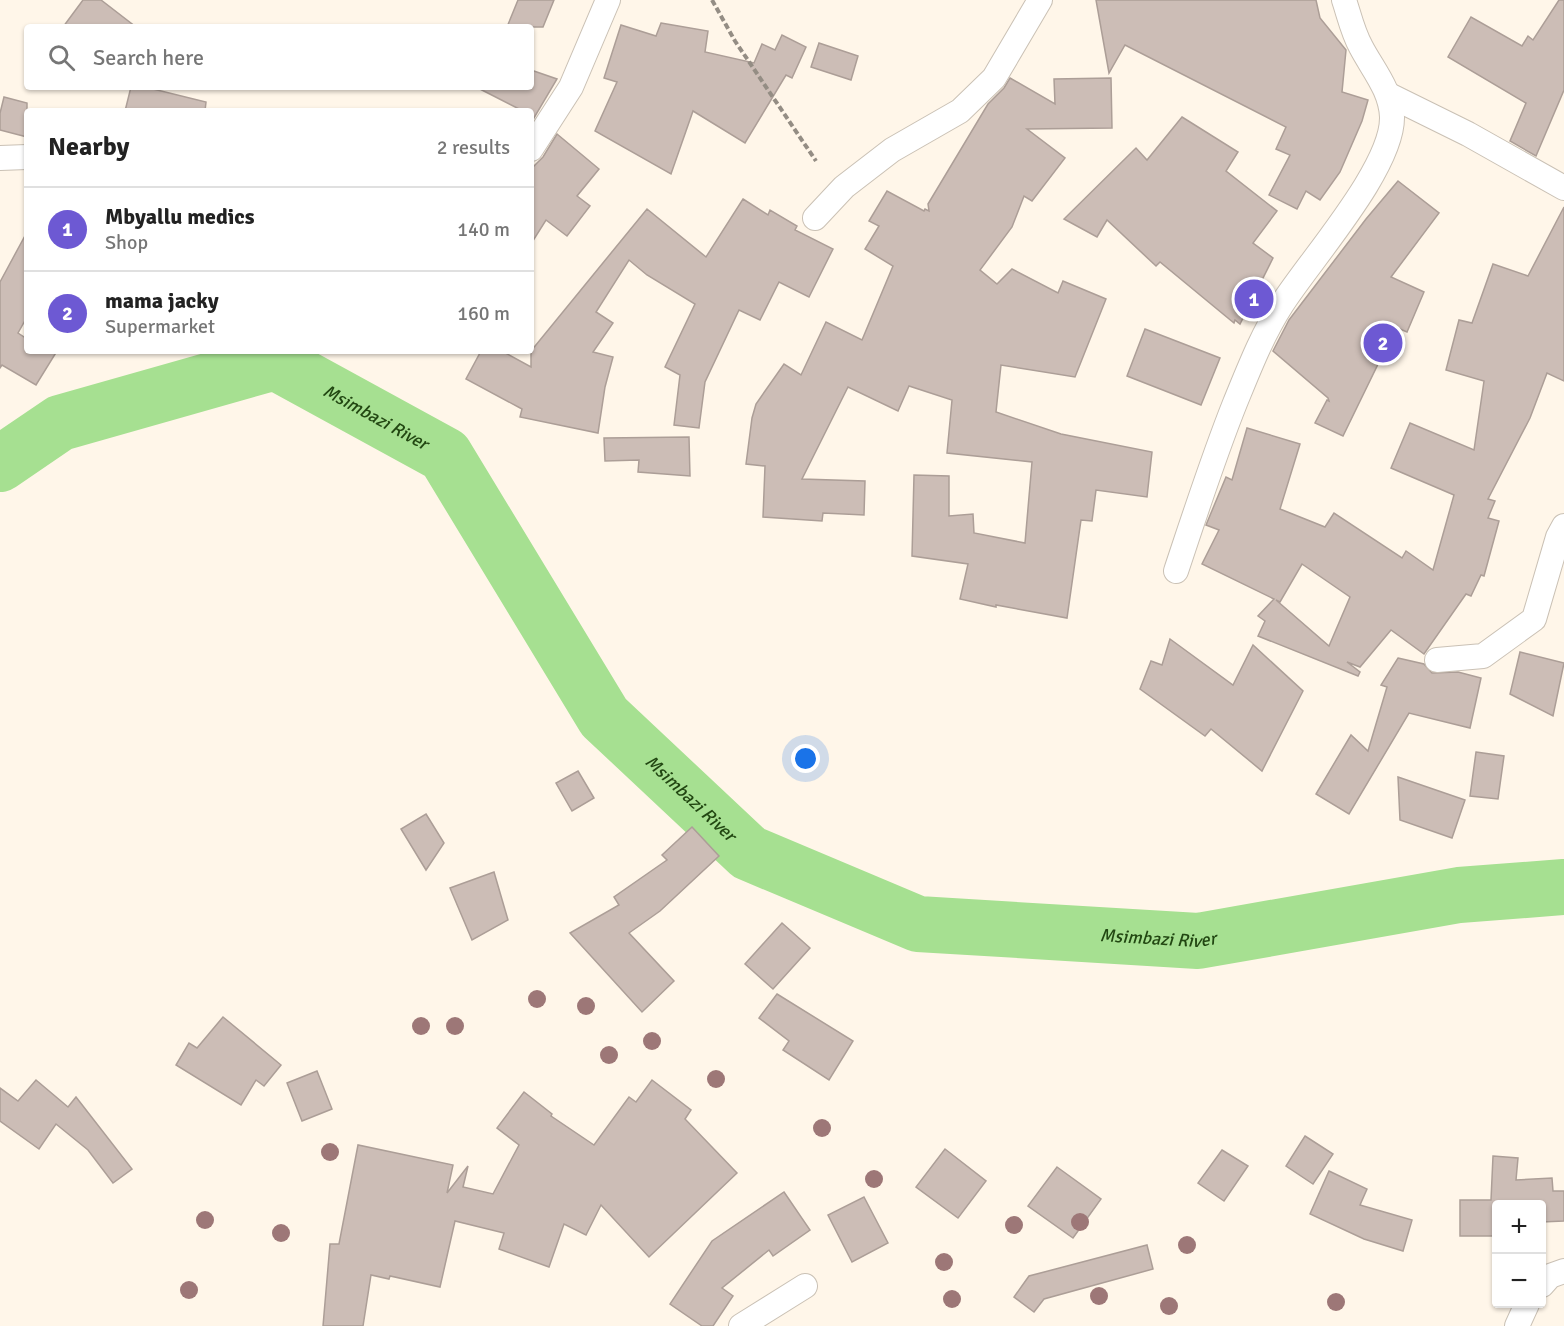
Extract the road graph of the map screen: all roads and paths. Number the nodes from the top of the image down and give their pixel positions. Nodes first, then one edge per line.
1 (608, 0) edge
2 (711, 0) edge
3 (1040, 0) edge
4 (1344, 0) edge
5 (1389, 95) junction
6 (534, 144) edge
7 (24, 157) edge
8 (0, 158) edge
9 (816, 161) dead end
10 (1564, 189) edge
11 (815, 218) dead end
12 (1564, 526) edge
13 (1176, 571) dead end
14 (1437, 660) dead end
15 (1564, 1271) edge
16 (1546, 1280) edge
17 (805, 1286) dead end
18 (1525, 1308) edge
19 (741, 1326) edge
20 (1517, 1326) edge

1 - 6 street
2 - 9 path
3 - 11 street
4 - 5 street
5 - 10 street
5 - 13 street
7 - 8 street
12 - 14 street
15 - 16 street
17 - 19 street
18 - 20 street

